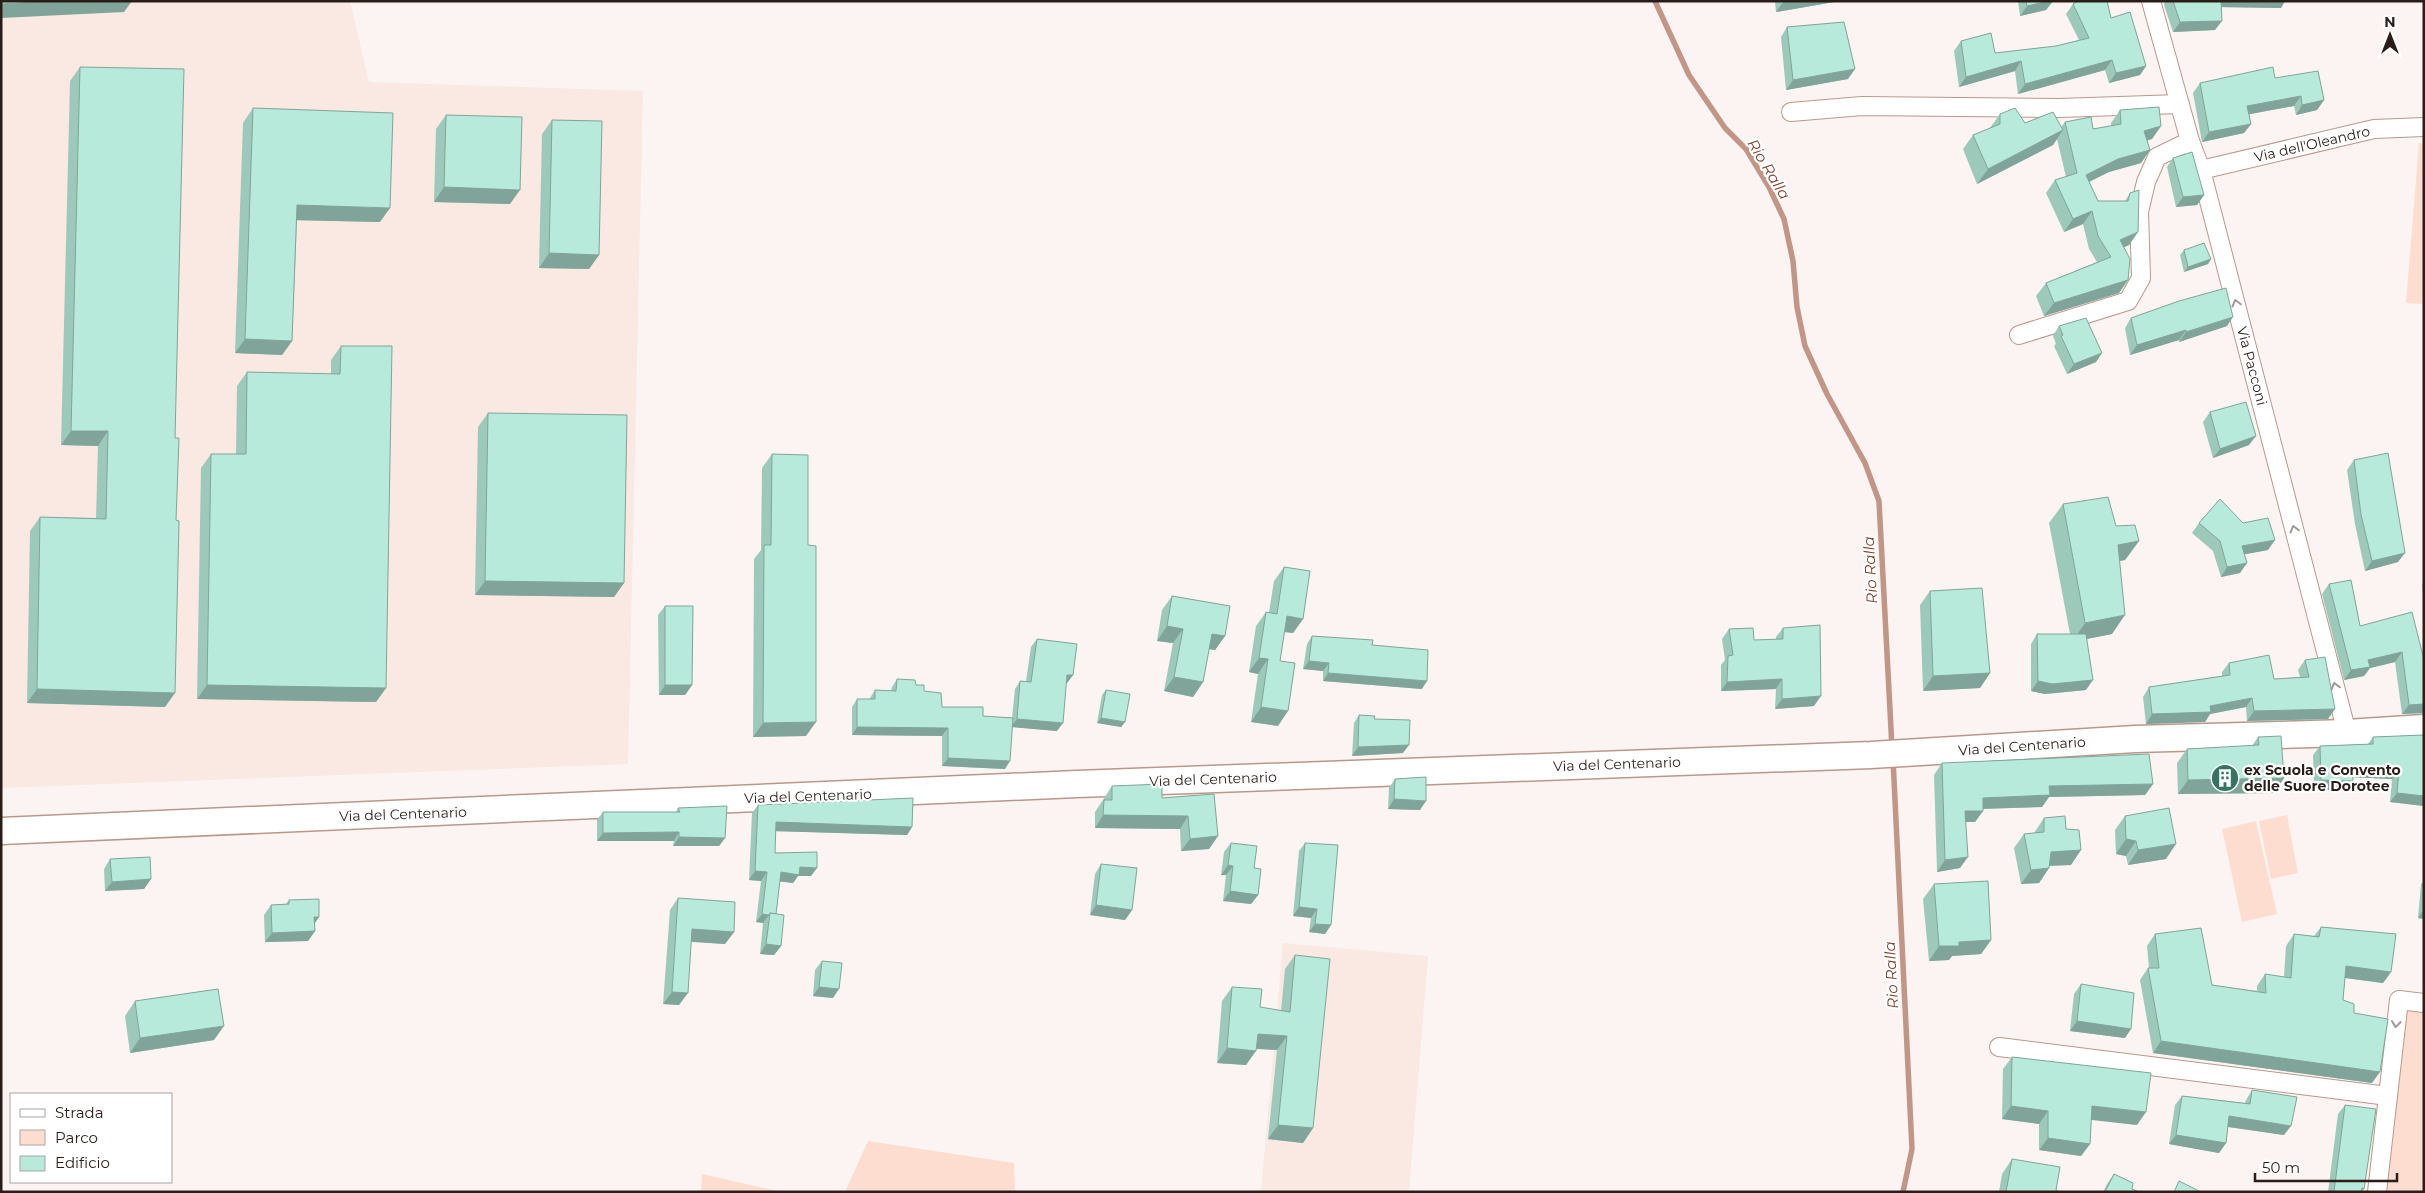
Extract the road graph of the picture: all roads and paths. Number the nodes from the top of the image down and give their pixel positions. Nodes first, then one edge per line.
1 (2151, 1) edge
2 (2180, 104) junction
3 (1791, 112) dead end
4 (2424, 127) edge
5 (2190, 142) junction
6 (2201, 170) junction
7 (2019, 335) dead end
8 (2424, 728) edge
9 (2348, 733) junction
10 (1, 832) edge
11 (2424, 1003) edge
12 (1999, 1046) dead end
13 (2388, 1096) junction
14 (2377, 1192) edge

1 - 2 street, Via Pacconi
2 - 3 street
2 - 5 street, Via Pacconi
4 - 6 street, Via dell'Oleandro
5 - 6 street, Via Pacconi
5 - 7 street
9 -> 6 street, Via Pacconi
8 - 9 street, Via del Centenario
9 - 10 street, Via del Centenario
11 -> 13 street
12 - 13 street
13 - 14 street

